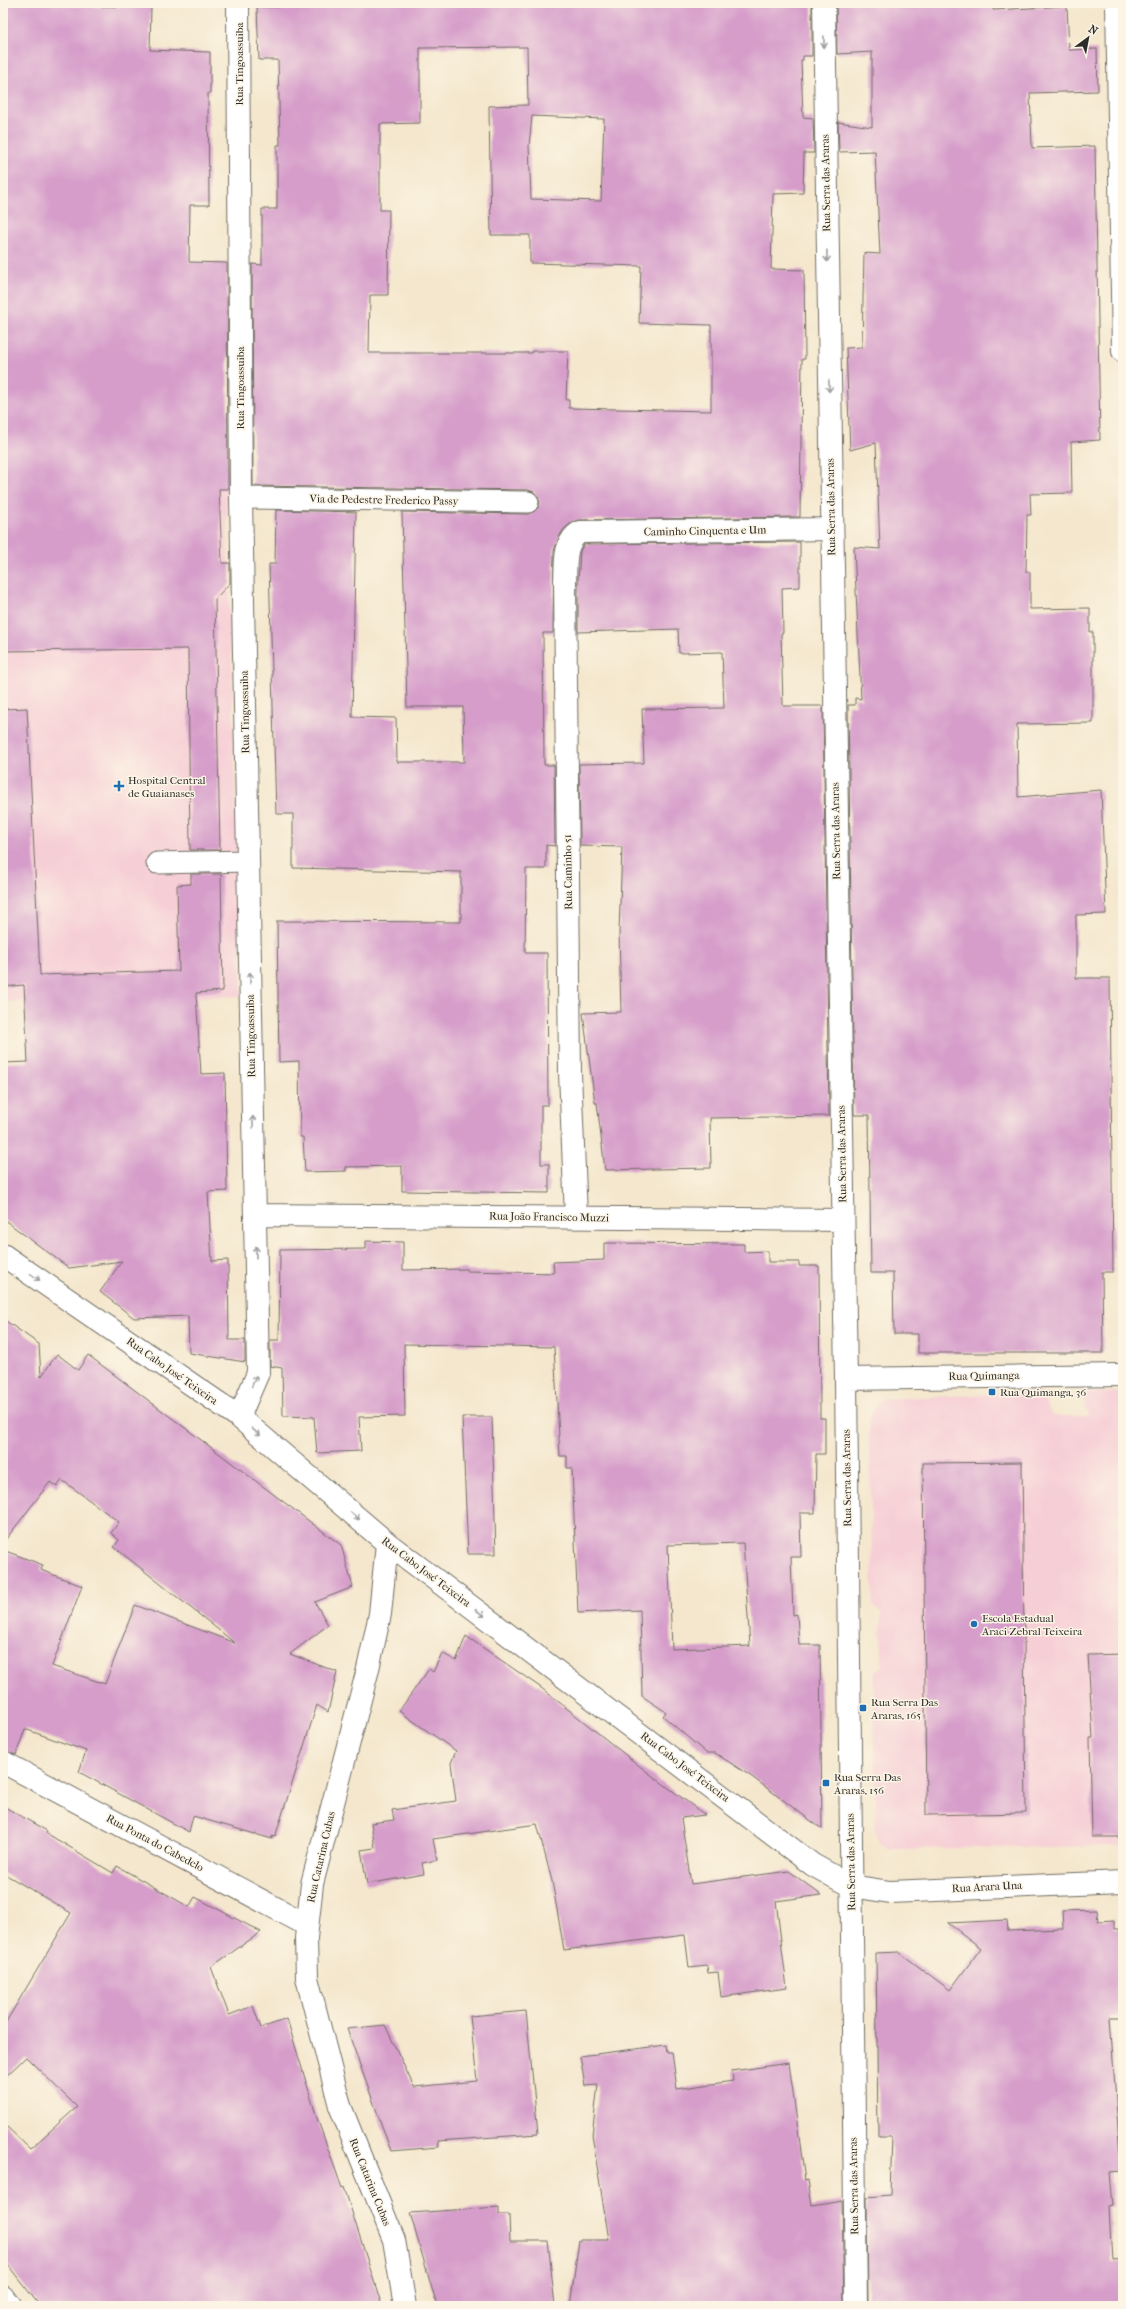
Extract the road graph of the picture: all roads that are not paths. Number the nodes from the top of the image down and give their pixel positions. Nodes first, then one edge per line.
1 (238, 3) edge
2 (824, 3) edge
3 (1117, 3) edge
4 (1123, 351) edge
5 (241, 498) junction
6 (528, 502) dead end
7 (831, 529) junction
8 (580, 532) joint
9 (248, 861) junction
10 (157, 863) dead end
11 (255, 1215) junction
12 (576, 1217) junction
13 (843, 1220) junction
14 (3, 1255) edge
15 (1123, 1375) edge
16 (846, 1380) junction
17 (239, 1417) junction
18 (387, 1543) junction
19 (3, 1762) edge
20 (1123, 1882) edge
21 (851, 1886) junction
22 (307, 1925) junction
23 (3, 2298) edge
24 (10, 2306) edge
25 (405, 2306) edge
26 (856, 2306) edge

1 - 5 street, Rua Tingoassuiba
2 -> 7 street, Rua Serra das Araras
3 - 4 street
5 - 6 lane, Via de Pedestre Frederico Passy
5 - 9 street, Rua Tingoassuiba
7 - 8 street, Caminho Cinquenta e Um
7 - 13 street, Rua Serra das Araras
8 - 12 street, Rua Caminho 51
9 - 10 lane
11 -> 9 street, Rua Tingoassuiba
11 - 12 street, Rua João Francisco Muzzi
17 -> 11 street, Rua Tingoassuiba
12 - 13 street, Rua João Francisco Muzzi
13 - 16 street, Rua Serra das Araras
14 -> 17 street, Rua Cabo José Teixeira
15 - 16 street, Rua Quimanga
16 - 21 street, Rua Serra das Araras
17 -> 18 street, Rua Cabo José Teixeira
18 -> 21 street, Rua Cabo José Teixeira
18 - 22 street, Rua Catarina Cubas
19 - 22 street, Rua Ponta do Cabedelo
20 - 21 street, Rua Arara Una
21 - 26 street, Rua Serra das Araras
22 - 25 street, Rua Catarina Cubas
23 - 24 street

